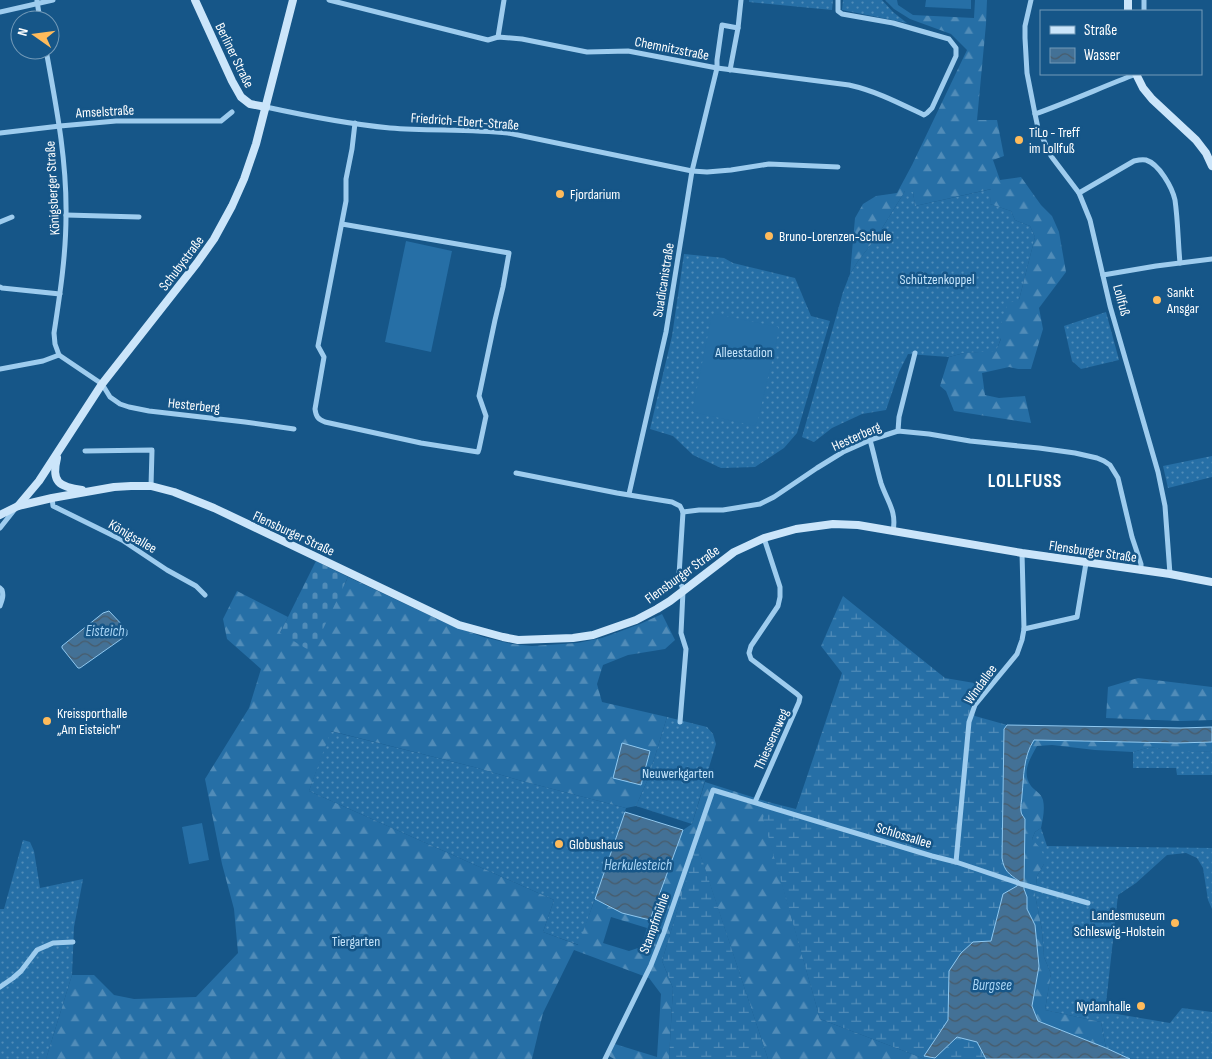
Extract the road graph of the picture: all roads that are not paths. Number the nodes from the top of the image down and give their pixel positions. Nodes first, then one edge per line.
1 (53, 0) edge
2 (195, 0) edge
3 (293, 0) edge
4 (329, 0) edge
5 (504, 0) edge
6 (741, 0) edge
7 (838, 0) edge
8 (1031, 0) edge
9 (37, 2) edge
10 (0, 12) edge
11 (738, 28) junction
12 (498, 37) junction
13 (48, 60) edge
14 (717, 68) junction
15 (730, 70) junction
16 (1133, 75) edge
17 (1136, 75) edge
18 (266, 108) junction
19 (232, 112) dead end
20 (1035, 114) junction
21 (355, 123) junction
22 (60, 126) junction
23 (0, 134) edge
24 (1212, 166) edge
25 (838, 167) dead end
26 (692, 171) junction
27 (1079, 193) junction
28 (66, 215) junction
29 (12, 217) dead end
30 (139, 217) dead end
31 (0, 222) edge
32 (342, 224) junction
33 (1212, 259) edge
34 (1180, 263) junction
35 (1103, 275) junction
36 (0, 287) edge
37 (60, 294) junction
38 (916, 353) dead end
39 (59, 355) junction
40 (0, 369) edge
41 (102, 384) junction
42 (294, 429) dead end
43 (898, 431) junction
44 (870, 440) junction
45 (59, 451) junction
46 (85, 451) dead end
47 (516, 473) dead end
48 (151, 486) junction
49 (91, 491) junction
50 (629, 494) junction
51 (52, 498) junction
52 (18, 506) junction
53 (683, 512) junction
54 (0, 515) edge
55 (0, 528) edge
56 (893, 531) junction
57 (764, 538) junction
58 (1022, 554) junction
59 (1086, 562) junction
60 (1141, 571) junction
61 (1170, 574) junction
62 (1212, 582) edge
63 (0, 588) edge
64 (682, 591) junction
65 (206, 595) dead end
66 (0, 606) edge
67 (1024, 629) junction
68 (680, 722) dead end
69 (713, 790) joint
70 (755, 802) junction
71 (956, 862) junction
72 (1088, 903) dead end
73 (73, 942) dead end
74 (0, 987) edge
75 (605, 1059) edge

1 - 9 street
2 - 18 street, Berliner Straße
3 - 18 street, Schubystraße
4 - 12 street, Chemnitzstraße
5 - 12 street
6 - 11 street
7 - 15 street, Chemnitzstraße
8 - 20 street, Lollfuß
9 - 10 street
11 - 14 street, Suadicanistraße
11 - 15 street
12 - 14 street, Chemnitzstraße
13 - 22 street, Königsberger Straße
14 - 15 street, Chemnitzstraße
14 - 26 street, Suadicanistraße
16 - 20 street
17 - 24 street
18 - 21 street, Friedrich-Ebert-Straße
18 - 41 street, Schubystraße
19 - 22 street, Amselstraße
20 - 27 street, Lollfuß
21 - 26 street, Friedrich-Ebert-Straße
21 - 32 street
22 - 23 street, Amselstraße
22 - 28 street, Königsberger Straße
25 - 26 street, Friedrich-Ebert-Straße
26 - 50 street, Suadicanistraße
27 - 34 street
27 - 35 street, Lollfuß
28 - 30 street
28 - 37 street, Königsberger Straße
29 - 31 street
32 - 32 street
33 - 34 street
34 - 35 street
35 - 61 street, Lollfuß
36 - 37 street
37 - 39 street, Königsberger Straße
38 - 43 street
39 - 40 street
39 - 41 street, Hesterberg
41 - 42 street, Hesterberg
41 - 45 street, Schubystraße
43 - 44 street, Hesterberg
43 - 60 street, Hesterberg
44 - 53 street, Hesterberg
44 - 56 street
45 - 49 street
45 - 52 street, Schubystraße
46 - 48 street
47 - 50 street
48 - 49 street, Flensburger Straße
48 - 64 street, Flensburger Straße
49 - 51 street, Flensburger Straße
50 - 53 street
51 - 52 street, Flensburger Straße
51 - 65 street, Königsallee
52 - 54 street, Flensburger Straße
52 - 55 street
53 - 64 street
56 - 57 street, Flensburger Straße
56 - 58 street, Flensburger Straße
57 - 64 street, Flensburger Straße
57 - 70 street, Thiessensweg
58 - 59 street, Flensburger Straße
58 - 67 street, Windallee
59 - 60 street, Flensburger Straße
59 - 67 street
60 - 61 street, Flensburger Straße
61 - 62 street
63 - 66 street
64 - 68 street
67 - 71 street, Windallee
69 - 70 street, Schlossallee
69 - 75 street, Stampfmühle
70 - 71 street, Schlossallee
71 - 72 street, Schlossallee
73 - 74 street

